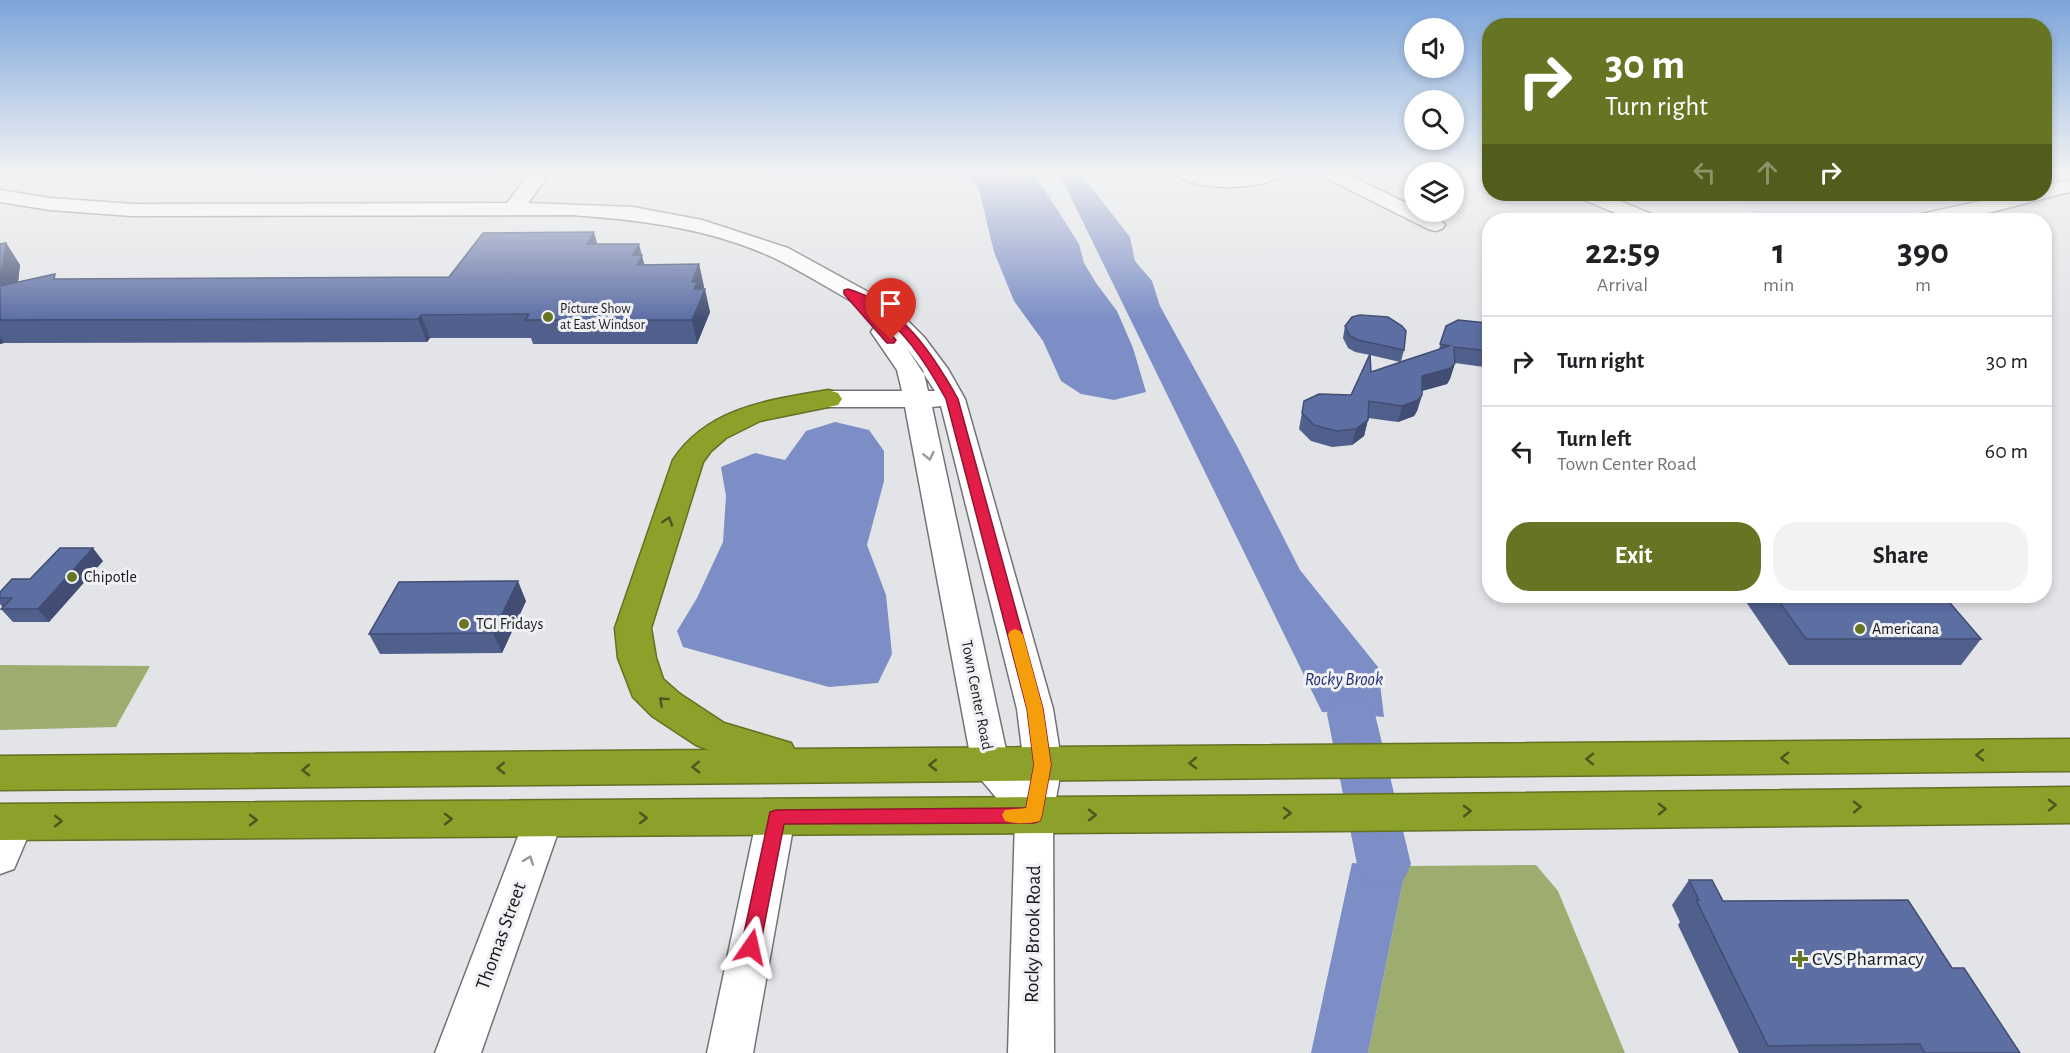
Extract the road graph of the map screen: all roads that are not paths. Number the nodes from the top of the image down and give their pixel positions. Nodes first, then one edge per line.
1 (683, 222) edge
2 (1429, 222) edge
3 (1435, 225) dead end
4 (848, 292) junction
5 (828, 399) joint
6 (917, 399) junction
7 (952, 399) junction
8 (2070, 754) edge
9 (832, 765) junction
10 (991, 765) junction
11 (1043, 765) junction
12 (0, 773) edge
13 (2070, 805) edge
14 (1034, 815) junction
15 (776, 817) junction
16 (544, 818) junction
17 (5, 833) edge
18 (458, 1053) edge
19 (730, 1053) edge
20 (1031, 1053) edge

1 - 4 street, Town Center Road
2 - 3 street
4 - 6 street, Town Center Road
4 - 7 street, Town Center Road
5 - 6 street
9 -> 5 highway
6 - 7 street
6 -> 10 street, Town Center Road
7 - 11 street, Town Center Road
8 -> 11 highway
10 -> 9 highway
9 -> 12 highway
10 - 11 highway
10 - 14 street, Town Center Road
11 - 14 street, Town Center Road
14 -> 13 highway
14 - 15 highway
14 - 20 street, Rocky Brook Road
16 -> 15 highway
15 - 19 street
17 -> 16 highway
18 -> 16 street, Thomas Street

